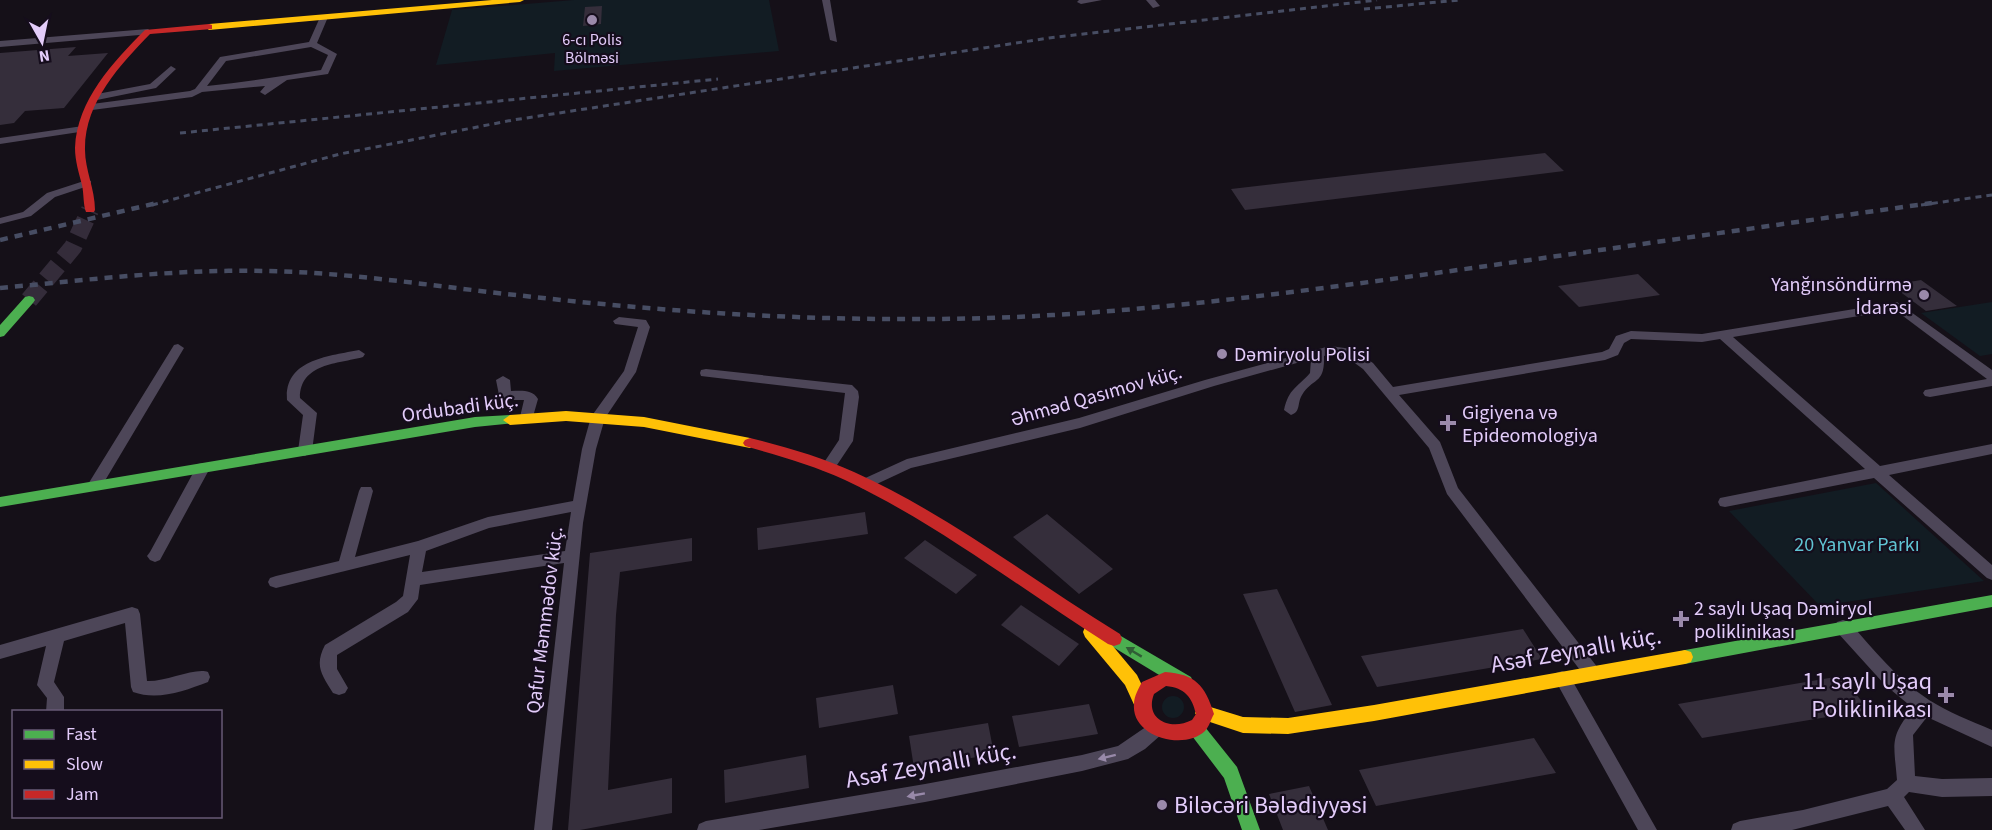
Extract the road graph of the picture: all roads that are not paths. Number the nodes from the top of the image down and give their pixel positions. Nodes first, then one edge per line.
1 (520, 0) edge
2 (826, 0) edge
3 (1098, 0) edge
4 (487, 1) edge
5 (1081, 2) dead end
6 (439, 4) edge
7 (324, 17) junction
8 (148, 32) junction
9 (834, 40) dead end
10 (0, 44) edge
11 (312, 44) junction
12 (171, 69) dead end
13 (273, 82) junction
14 (200, 89) junction
15 (265, 92) dead end
16 (94, 102) junction
17 (83, 129) junction
18 (0, 141) edge
19 (87, 183) junction
20 (90, 210) tunnel mouth
21 (0, 221) edge
22 (29, 300) tunnel mouth
23 (619, 321) dead end
24 (0, 333) edge
25 (1723, 335) junction
26 (178, 348) dead end
27 (1317, 353) junction
28 (359, 354) dead end
29 (706, 373) dead end
30 (1992, 376) edge
31 (503, 380) dead end
32 (1992, 382) edge
33 (1389, 392) junction
34 (1930, 393) dead end
35 (1291, 410) dead end
36 (527, 417) junction
37 (598, 417) junction
38 (1992, 449) edge
39 (305, 451) junction
40 (828, 467) junction
41 (203, 468) junction
42 (1877, 472) junction
43 (866, 484) junction
44 (96, 485) junction
45 (366, 491) dead end
46 (1725, 501) dead end
47 (0, 502) edge
48 (579, 505) junction
49 (418, 547) junction
50 (155, 556) dead end
51 (572, 556) junction
52 (345, 565) junction
53 (1992, 574) edge
54 (413, 580) junction
55 (276, 582) dead end
56 (1992, 601) edge
57 (1080, 619) junction
58 (1843, 627) junction
59 (57, 635) junction
60 (0, 652) edge
61 (1592, 673) junction
62 (202, 677) dead end
63 (1562, 678) junction
64 (1185, 682) junction
65 (339, 688) dead end
66 (1142, 704) junction
67 (1924, 706) junction
68 (55, 710) edge
69 (1204, 713) junction
70 (1156, 728) junction
71 (1195, 728) junction
72 (1992, 740) edge
73 (1906, 783) junction
74 (1992, 787) edge
75 (1892, 796) junction
76 (543, 830) edge
77 (706, 830) edge
78 (1251, 830) edge
79 (1648, 830) edge
80 (1740, 830) edge
81 (1916, 830) edge

1 - 4 main road
2 - 9 street
3 - 5 street
4 - 6 main road
6 - 7 main road
7 - 8 main road
7 - 11 street
8 - 10 street
8 - 16 main road
11 - 13 street
11 - 14 street
12 - 16 street
13 - 14 street
13 - 15 street
14 - 16 street
16 - 17 main road
17 - 18 street
17 - 19 main road
19 - 20 main road
19 - 21 street
22 - 24 main road
23 - 37 street, Qafur Məmmədov küç.
25 - 30 street
25 - 33 street
25 - 42 street
26 - 44 street
27 - 33 street, Əhməd Qasımov küç.
27 - 35 street
27 - 43 street, Əhməd Qasımov küç.
28 - 39 street
29 - 40 street
31 - 36 street
32 - 34 street
33 - 61 street
36 - 37 main road, Ordubadi küç.
36 - 39 main road, Ordubadi küç.
37 - 40 main road, Ordubadi küç.
37 - 48 street, Qafur Məmmədov küç.
38 - 42 street
39 - 41 main road, Ordubadi küç.
40 - 43 main road, Ordubadi küç.
41 - 44 main road, Ordubadi küç.
41 - 50 street
42 - 46 street
42 - 53 street
43 - 57 main road, Ordubadi küç.
44 - 47 main road, Ordubadi küç.
45 - 52 street
48 - 49 street
48 - 51 street, Qafur Məmmədov küç.
49 - 52 street
49 - 54 street
51 - 54 street
51 - 76 street, Qafur Məmmədov küç.
52 - 55 street
54 - 65 street
56 - 58 main road, Asəf Zeynallı küç.
64 -> 57 main road
57 - 66 main road
58 - 61 main road, Asəf Zeynallı küç.
58 - 67 street
59 - 60 street
59 - 62 street
59 - 68 street
61 - 63 main road, Asəf Zeynallı küç.
63 - 69 main road, Asəf Zeynallı küç.
63 - 79 street
64 - 66 main road
64 - 69 main road
66 - 70 main road
67 - 72 street
67 - 73 street
69 - 71 main road
70 - 71 main road
70 -> 77 street, Asəf Zeynallı küç.
71 - 78 main road
73 - 74 street
73 - 75 street
75 - 80 street
75 - 81 street

